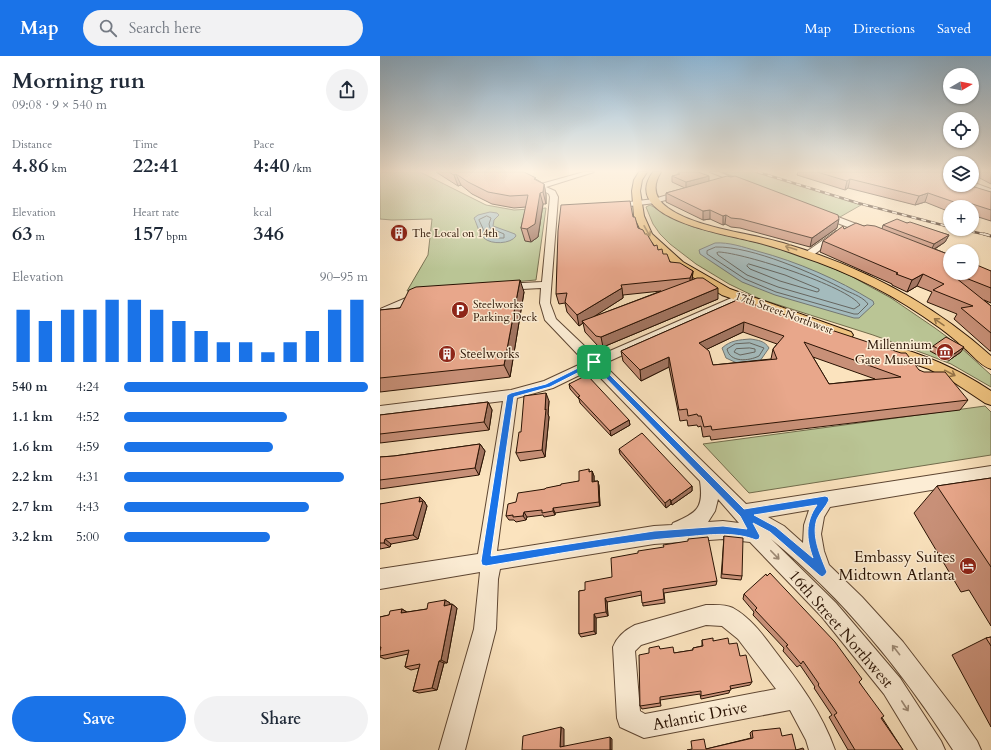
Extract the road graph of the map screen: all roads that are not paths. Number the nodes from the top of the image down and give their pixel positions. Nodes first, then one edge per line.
1 (556, 204) edge
2 (613, 204) edge
3 (638, 204) edge
4 (660, 204) edge
5 (601, 207) edge
6 (812, 210) edge
7 (849, 224) junction
8 (878, 236) edge
9 (809, 254) junction
10 (546, 284) junction
11 (493, 288) edge
12 (428, 294) edge
13 (740, 298) junction
14 (380, 313) edge
15 (858, 339) edge
16 (872, 344) edge
17 (594, 362) junction
18 (991, 364) edge
19 (511, 395) junction
20 (991, 399) edge
21 (380, 411) edge
22 (991, 473) edge
23 (708, 478) junction
24 (825, 500) junction
25 (743, 513) junction
26 (654, 535) junction
27 (756, 536) junction
28 (489, 561) junction
29 (822, 572) junction
30 (380, 579) edge
31 (796, 697) junction
32 (452, 750) edge
33 (822, 750) edge
34 (932, 750) edge
35 (968, 750) edge

1 - 10 street, 16th Street Northwest
2 - 5 street
3 -> 13 main road, 17th Street Northwest
9 -> 4 main road
6 - 7 street
7 - 8 street
7 - 9 street
18 -> 9 main road
10 - 11 street
10 - 17 street, 16th Street Northwest
12 - 14 street
13 - 15 main road, 17th Street Northwest
13 - 17 street
16 -> 20 main road
17 - 19 street
17 - 23 street, 16th Street Northwest
19 - 21 street
19 - 28 street
22 - 24 street
23 - 25 street, 16th Street Northwest
23 - 26 street
24 - 25 street
24 - 29 street
25 - 27 street, 16th Street Northwest
25 - 29 street, 16th Street Northwest
26 - 27 street
26 - 28 street
27 -> 34 street, 16th Street Northwest
28 - 30 street
28 - 32 street
35 -> 29 street, 16th Street Northwest
31 - 31 street, Atlantic Drive
31 - 33 street, Atlantic Drive

